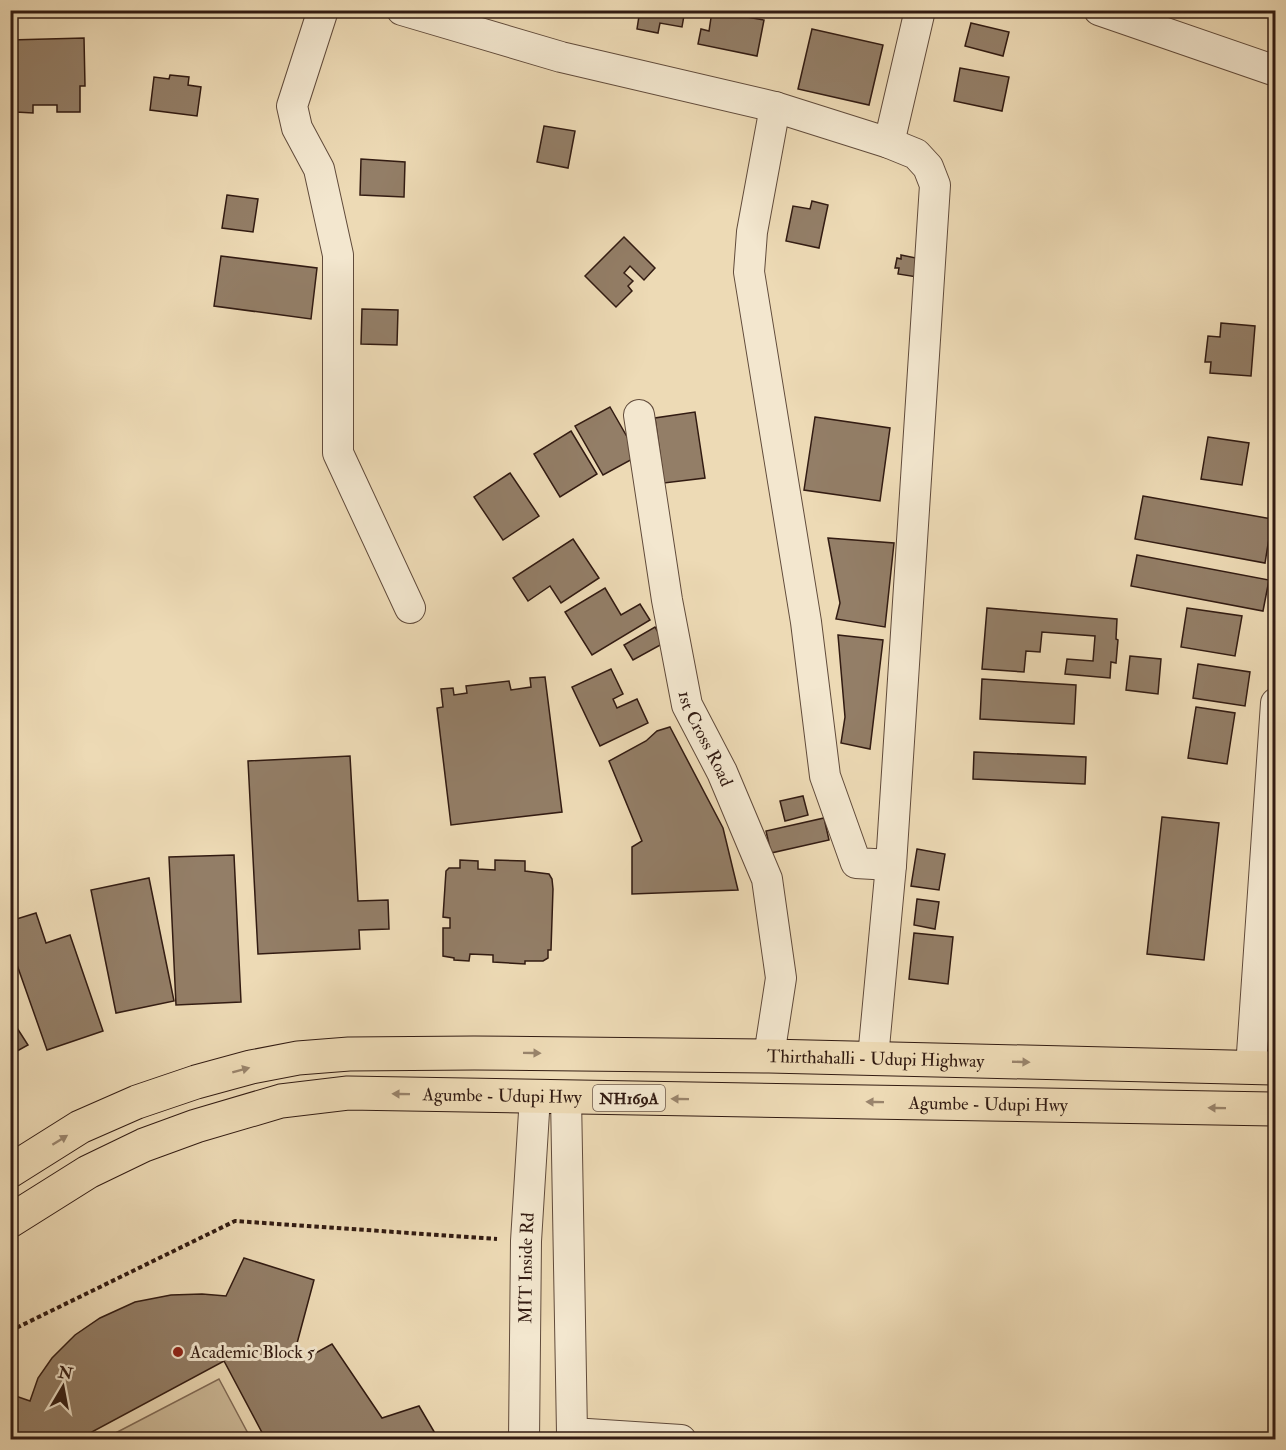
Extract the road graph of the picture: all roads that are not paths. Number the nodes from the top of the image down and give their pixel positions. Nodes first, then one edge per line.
1 (323, 10) edge
2 (402, 10) edge
3 (920, 10) edge
4 (1099, 10) edge
5 (1275, 71) edge
6 (775, 107) junction
7 (889, 143) junction
8 (639, 415) dead end
9 (410, 608) dead end
10 (1275, 703) edge
11 (891, 865) junction
12 (770, 1056) junction
13 (873, 1058) junction
14 (1263, 1068) edge
15 (550, 1097) junction
16 (1275, 1109) edge
17 (10, 1171) edge
18 (10, 1221) edge
19 (524, 1440) edge
20 (681, 1440) edge

1 - 9 street
2 - 6 street
3 - 7 street
4 - 5 street
6 - 7 street
6 - 11 street
7 - 11 street
8 - 12 street, 1st Cross Road
10 - 14 street
11 - 13 street
12 - 13 highway, Thirthahalli - Udupi Highway
17 -> 12 highway, Thirthahalli - Udupi Highway
13 -> 14 highway, Thirthahalli - Udupi Highway
16 -> 15 highway, Agumbe - Udupi Hwy / NH169A
15 -> 18 highway, Agumbe - Udupi Hwy / NH169A
15 - 19 street, MIT Inside Rd
15 - 20 street

